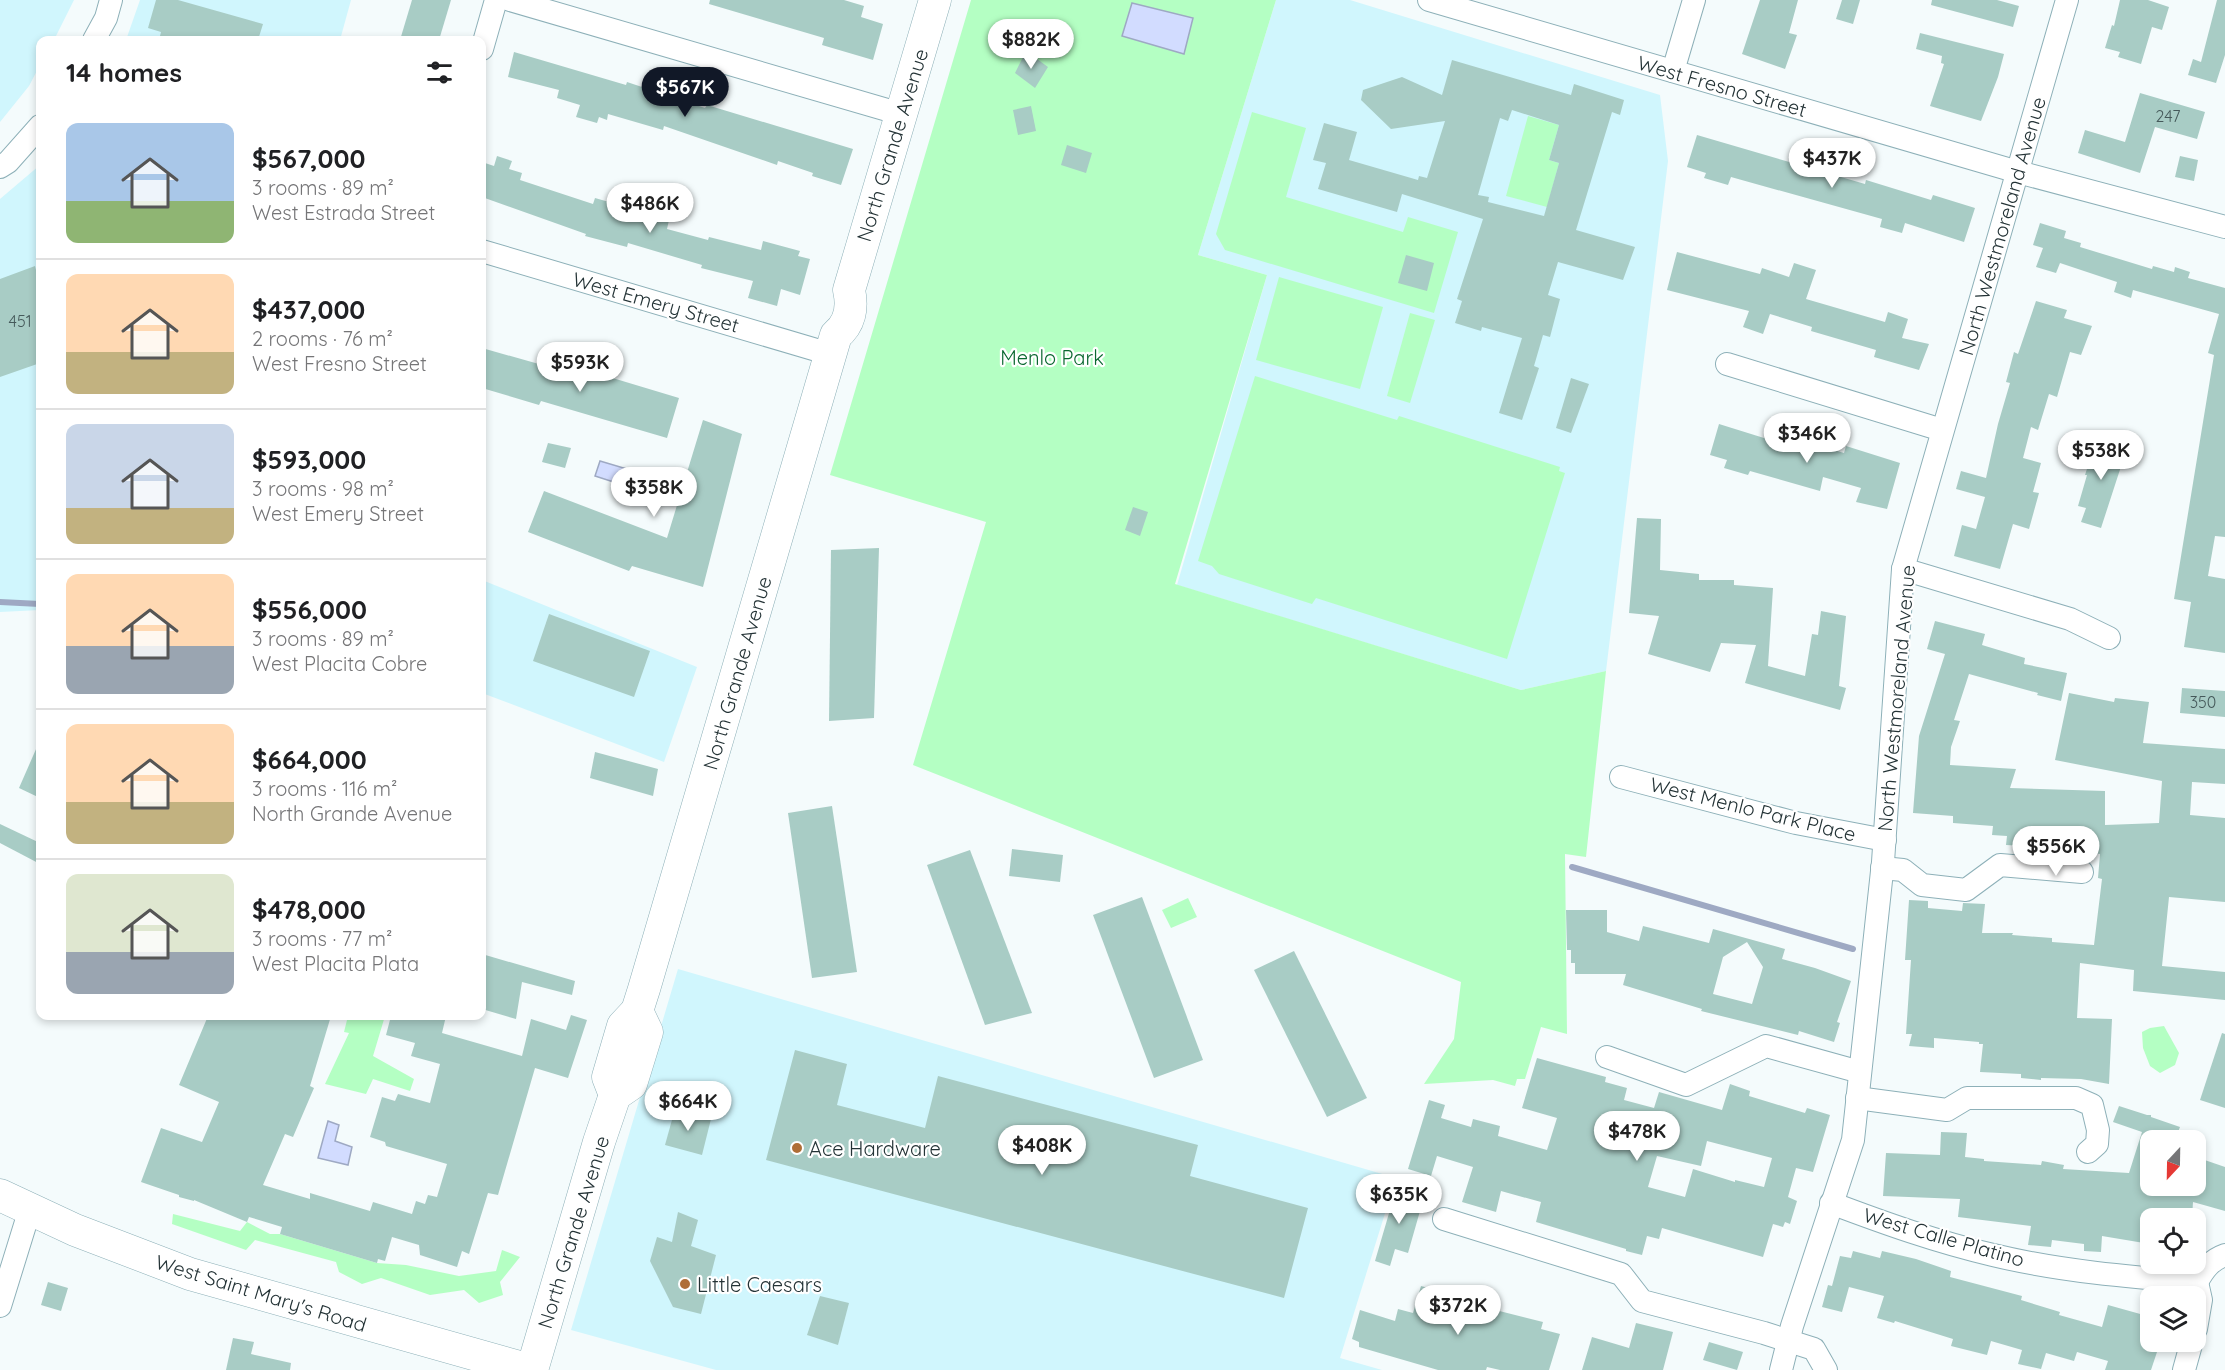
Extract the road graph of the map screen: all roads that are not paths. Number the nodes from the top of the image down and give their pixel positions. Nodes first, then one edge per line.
1 (111, 0) edge
2 (496, 0) edge
3 (510, 0) edge
4 (935, 0) edge
5 (1429, 0) edge
6 (1694, 0) edge
7 (2067, 0) edge
8 (96, 36) edge
9 (486, 36) edge
10 (1673, 71) junction
11 (901, 114) junction
12 (36, 130) edge
13 (0, 167) edge
14 (2018, 172) junction
15 (2225, 227) edge
16 (486, 251) edge
17 (833, 344) junction
18 (1727, 364) dead end
19 (1942, 430) junction
20 (1904, 568) junction
21 (2109, 638) dead end
22 (1621, 777) dead end
23 (1885, 840) junction
24 (1882, 868) junction
25 (2082, 872) dead end
26 (1607, 1057) dead end
27 (1860, 1072) junction
28 (1857, 1098) junction
29 (2088, 1152) dead end
30 (0, 1195) edge
31 (1831, 1203) junction
32 (30, 1209) junction
33 (1444, 1219) dead end
34 (2225, 1255) edge
35 (2198, 1282) junction
36 (2198, 1286) edge
37 (0, 1306) edge
38 (1788, 1342) junction
39 (2190, 1352) edge
40 (531, 1370) edge
41 (1781, 1370) edge
42 (1826, 1370) edge
43 (2184, 1370) edge

1 - 8 street
2 - 9 street
3 - 11 street
4 - 11 main road, North Grande Avenue
5 - 10 street, West Fresno Street
6 - 10 street
7 - 14 street, North Westmoreland Avenue
10 - 14 street, West Fresno Street
11 - 17 main road, North Grande Avenue
12 - 13 street
14 - 15 street, West Fresno Street
14 - 19 street, North Westmoreland Avenue
16 - 17 street, West Emery Street
17 - 40 main road, North Grande Avenue
18 - 19 street
19 - 20 street, North Westmoreland Avenue
20 - 21 street
20 - 23 street, North Westmoreland Avenue
22 - 23 street, West Menlo Park Place
23 - 24 street, North Westmoreland Avenue
24 - 25 street
24 - 27 street, North Westmoreland Avenue
26 - 27 street
27 - 28 street, North Westmoreland Avenue
28 - 29 street
28 - 31 street, North Westmoreland Avenue
30 - 32 main road, West Saint Mary's Road
31 - 35 street, West Calle Platino
31 - 38 street, North Westmoreland Avenue
32 - 37 street
32 - 40 main road, West Saint Mary's Road
33 - 38 street
34 - 35 street
35 - 36 street
38 - 41 street, North Westmoreland Avenue
38 - 42 street
39 - 43 street

